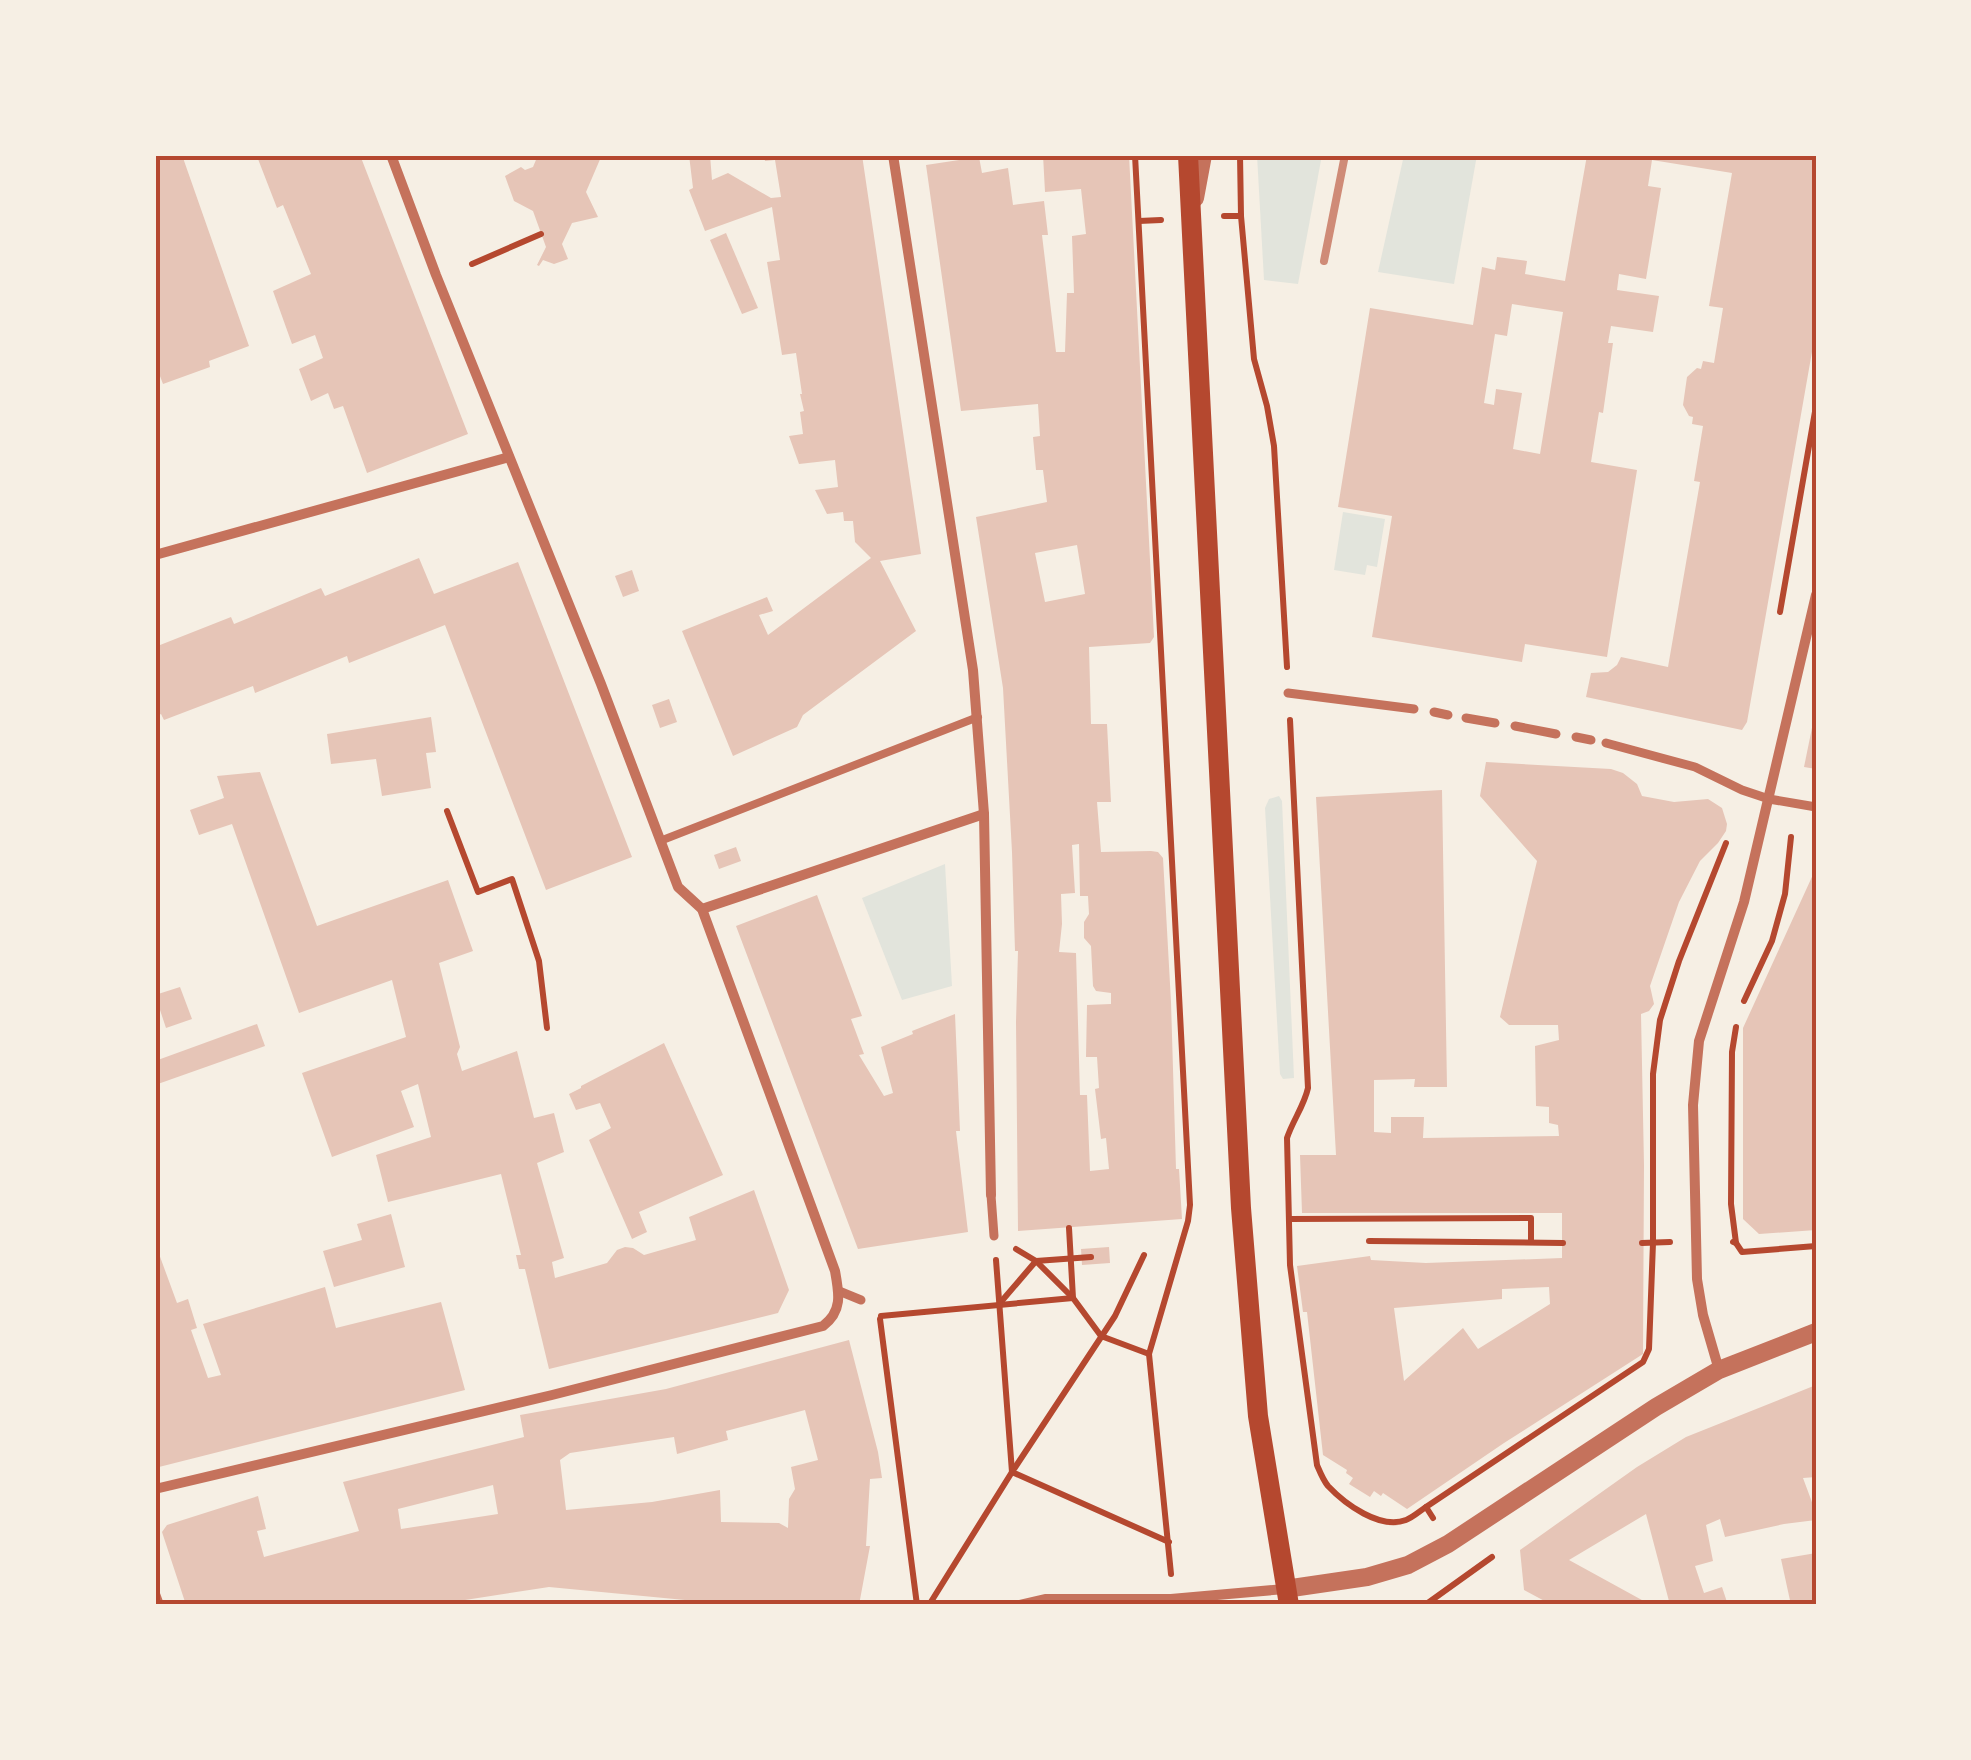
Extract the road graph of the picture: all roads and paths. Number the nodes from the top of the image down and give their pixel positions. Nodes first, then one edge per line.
1 (391, 155) edge
2 (893, 155) edge
3 (1136, 155) edge
4 (1188, 155) edge
5 (1203, 155) edge
6 (1240, 155) edge
7 (1242, 216) junction
8 (1192, 218) junction
9 (1139, 221) junction
10 (542, 234) dead end
11 (472, 264) dead end
12 (1816, 406) edge
13 (509, 457) junction
14 (155, 556) edge
15 (1816, 595) edge
16 (1779, 617) dead end
17 (1288, 693) junction
18 (1414, 709) dead end
19 (1434, 712) dead end
20 (1448, 715) dead end
21 (978, 717) junction
22 (1466, 718) dead end
23 (1495, 723) dead end
24 (1515, 726) dead end
25 (1556, 734) dead end
26 (1576, 737) dead end
27 (1590, 740) dead end
28 (1606, 743) dead end
29 (1742, 790) junction
30 (1769, 799) junction
31 (1794, 803) junction
32 (1816, 807) edge
33 (447, 810) dead end
34 (984, 814) junction
35 (660, 841) junction
36 (702, 909) junction
37 (547, 1028) dead end
38 (991, 1195) joint
39 (1289, 1220) junction
40 (1069, 1228) dead end
41 (994, 1236) junction
42 (1370, 1241) dead end
43 (1531, 1242) junction
44 (1653, 1242) junction
45 (1695, 1242) junction
46 (1736, 1242) junction
47 (1562, 1243) dead end
48 (1642, 1243) dead end
49 (1816, 1246) edge
50 (1144, 1254) dead end
51 (1091, 1257) dead end
52 (1072, 1258) junction
53 (1036, 1261) junction
54 (839, 1291) junction
55 (1073, 1298) junction
56 (860, 1300) dead end
57 (873, 1301) dead end
58 (999, 1304) junction
59 (880, 1316) junction
60 (1816, 1332) edge
61 (1102, 1336) junction
62 (1149, 1354) junction
63 (1719, 1370) junction
64 (1012, 1472) junction
65 (155, 1489) edge
66 (1426, 1507) junction
67 (1438, 1528) dead end
68 (1168, 1542) junction
69 (155, 1594) edge
70 (1287, 1597) edge
71 (1172, 1599) junction
72 (159, 1605) edge
73 (917, 1605) edge
74 (929, 1605) edge
75 (1018, 1605) edge

1 - 13 street
2 - 21 street
3 - 9 path
4 - 8 main road
5 - 8 street
6 - 7 path
7 - 8 path
7 - 17 path
8 - 9 path
8 - 70 main road
9 - 62 path
10 - 11 path
12 - 16 path
13 - 14 street
13 - 35 street
15 - 30 street
17 - 18 street
17 - 39 path
19 - 20 street
21 - 34 street
21 - 35 lane
22 - 23 street
24 - 25 street
26 - 27 street
28 - 29 street
29 - 30 street
29 - 44 path
30 - 31 street
30 - 45 street
31 - 32 street
31 - 46 path
33 - 37 path
34 - 36 street
34 - 38 street
35 - 36 street
36 - 54 street
38 - 41 street
39 - 43 path
39 - 66 path
40 - 52 path
41 - 53 path
41 - 58 path
42 - 43 path
43 - 47 path
44 - 45 path
44 - 48 path
44 - 66 path
45 - 46 path
45 - 63 street
46 - 49 path
50 - 61 path
51 - 52 path
52 - 53 path
52 - 55 path
53 - 55 path
53 - 58 path
54 - 56 street
54 - 65 street
55 - 58 path
55 - 61 path
57 - 59 path
58 - 59 path
58 - 64 path
59 - 73 path
60 - 63 street
61 - 62 path
61 - 64 path
62 - 68 path
63 - 70 street
64 - 68 path
64 - 74 path
66 - 67 path
68 - 71 path
69 - 72 street
70 - 71 street
71 - 75 street

